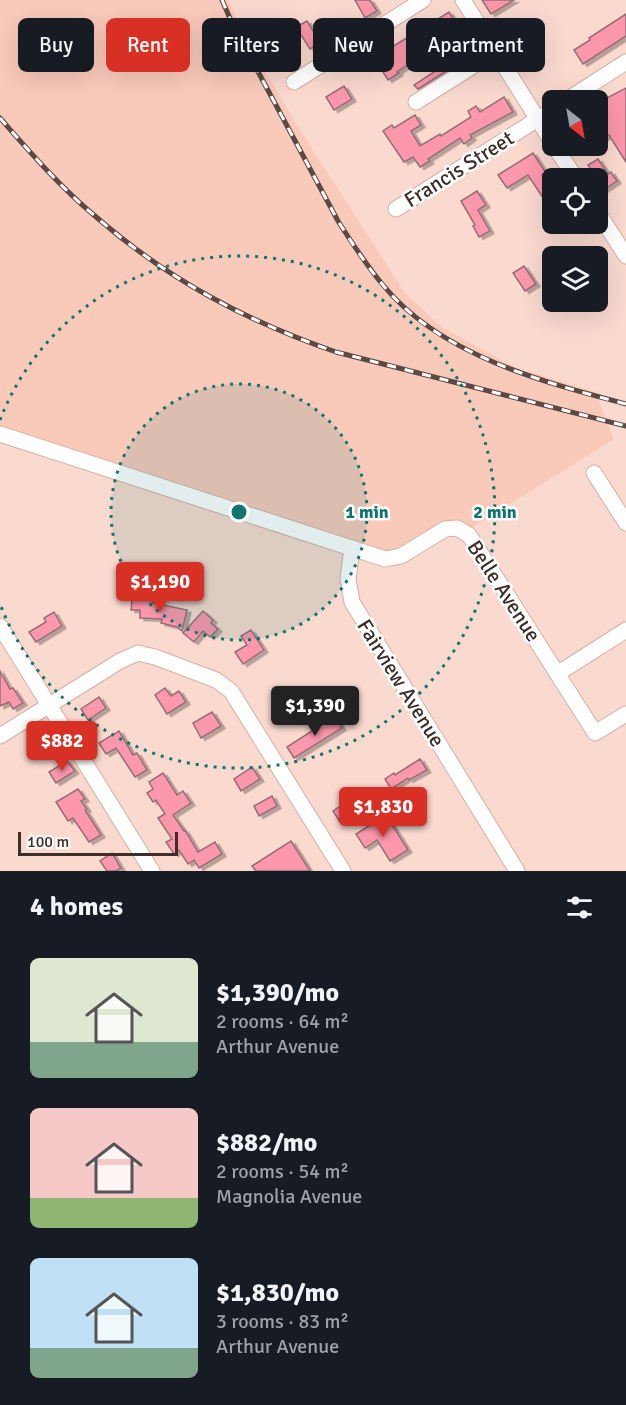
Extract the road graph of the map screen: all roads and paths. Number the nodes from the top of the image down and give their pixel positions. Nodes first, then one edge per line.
1 (423, 0) edge
2 (463, 0) edge
3 (474, 18) edge
4 (626, 62) edge
5 (463, 72) edge
6 (508, 72) edge
7 (294, 82) dead end
8 (583, 90) edge
9 (416, 102) dead end
10 (542, 116) edge
11 (537, 119) junction
12 (542, 127) edge
13 (396, 209) dead end
14 (608, 228) edge
15 (626, 255) edge
16 (0, 434) edge
17 (594, 473) dead end
18 (626, 523) edge
19 (352, 548) junction
20 (0, 626) edge
21 (626, 630) edge
22 (557, 674) junction
23 (49, 704) junction
24 (626, 714) edge
25 (0, 736) edge
26 (339, 869) edge
27 (152, 871) edge
28 (517, 871) edge

1 - 7 street
2 - 3 street
4 - 8 street
5 - 9 street
6 - 11 street
10 - 11 street, Francis Street
11 - 12 street
11 - 13 street, Francis Street
14 - 15 street
16 - 19 street, Belle Avenue
17 - 18 street
19 - 22 street, Belle Avenue
19 - 28 street, Fairview Avenue
20 - 23 street
21 - 22 street
22 - 24 street, Belle Avenue
23 - 25 street
23 - 26 street
23 - 27 street

